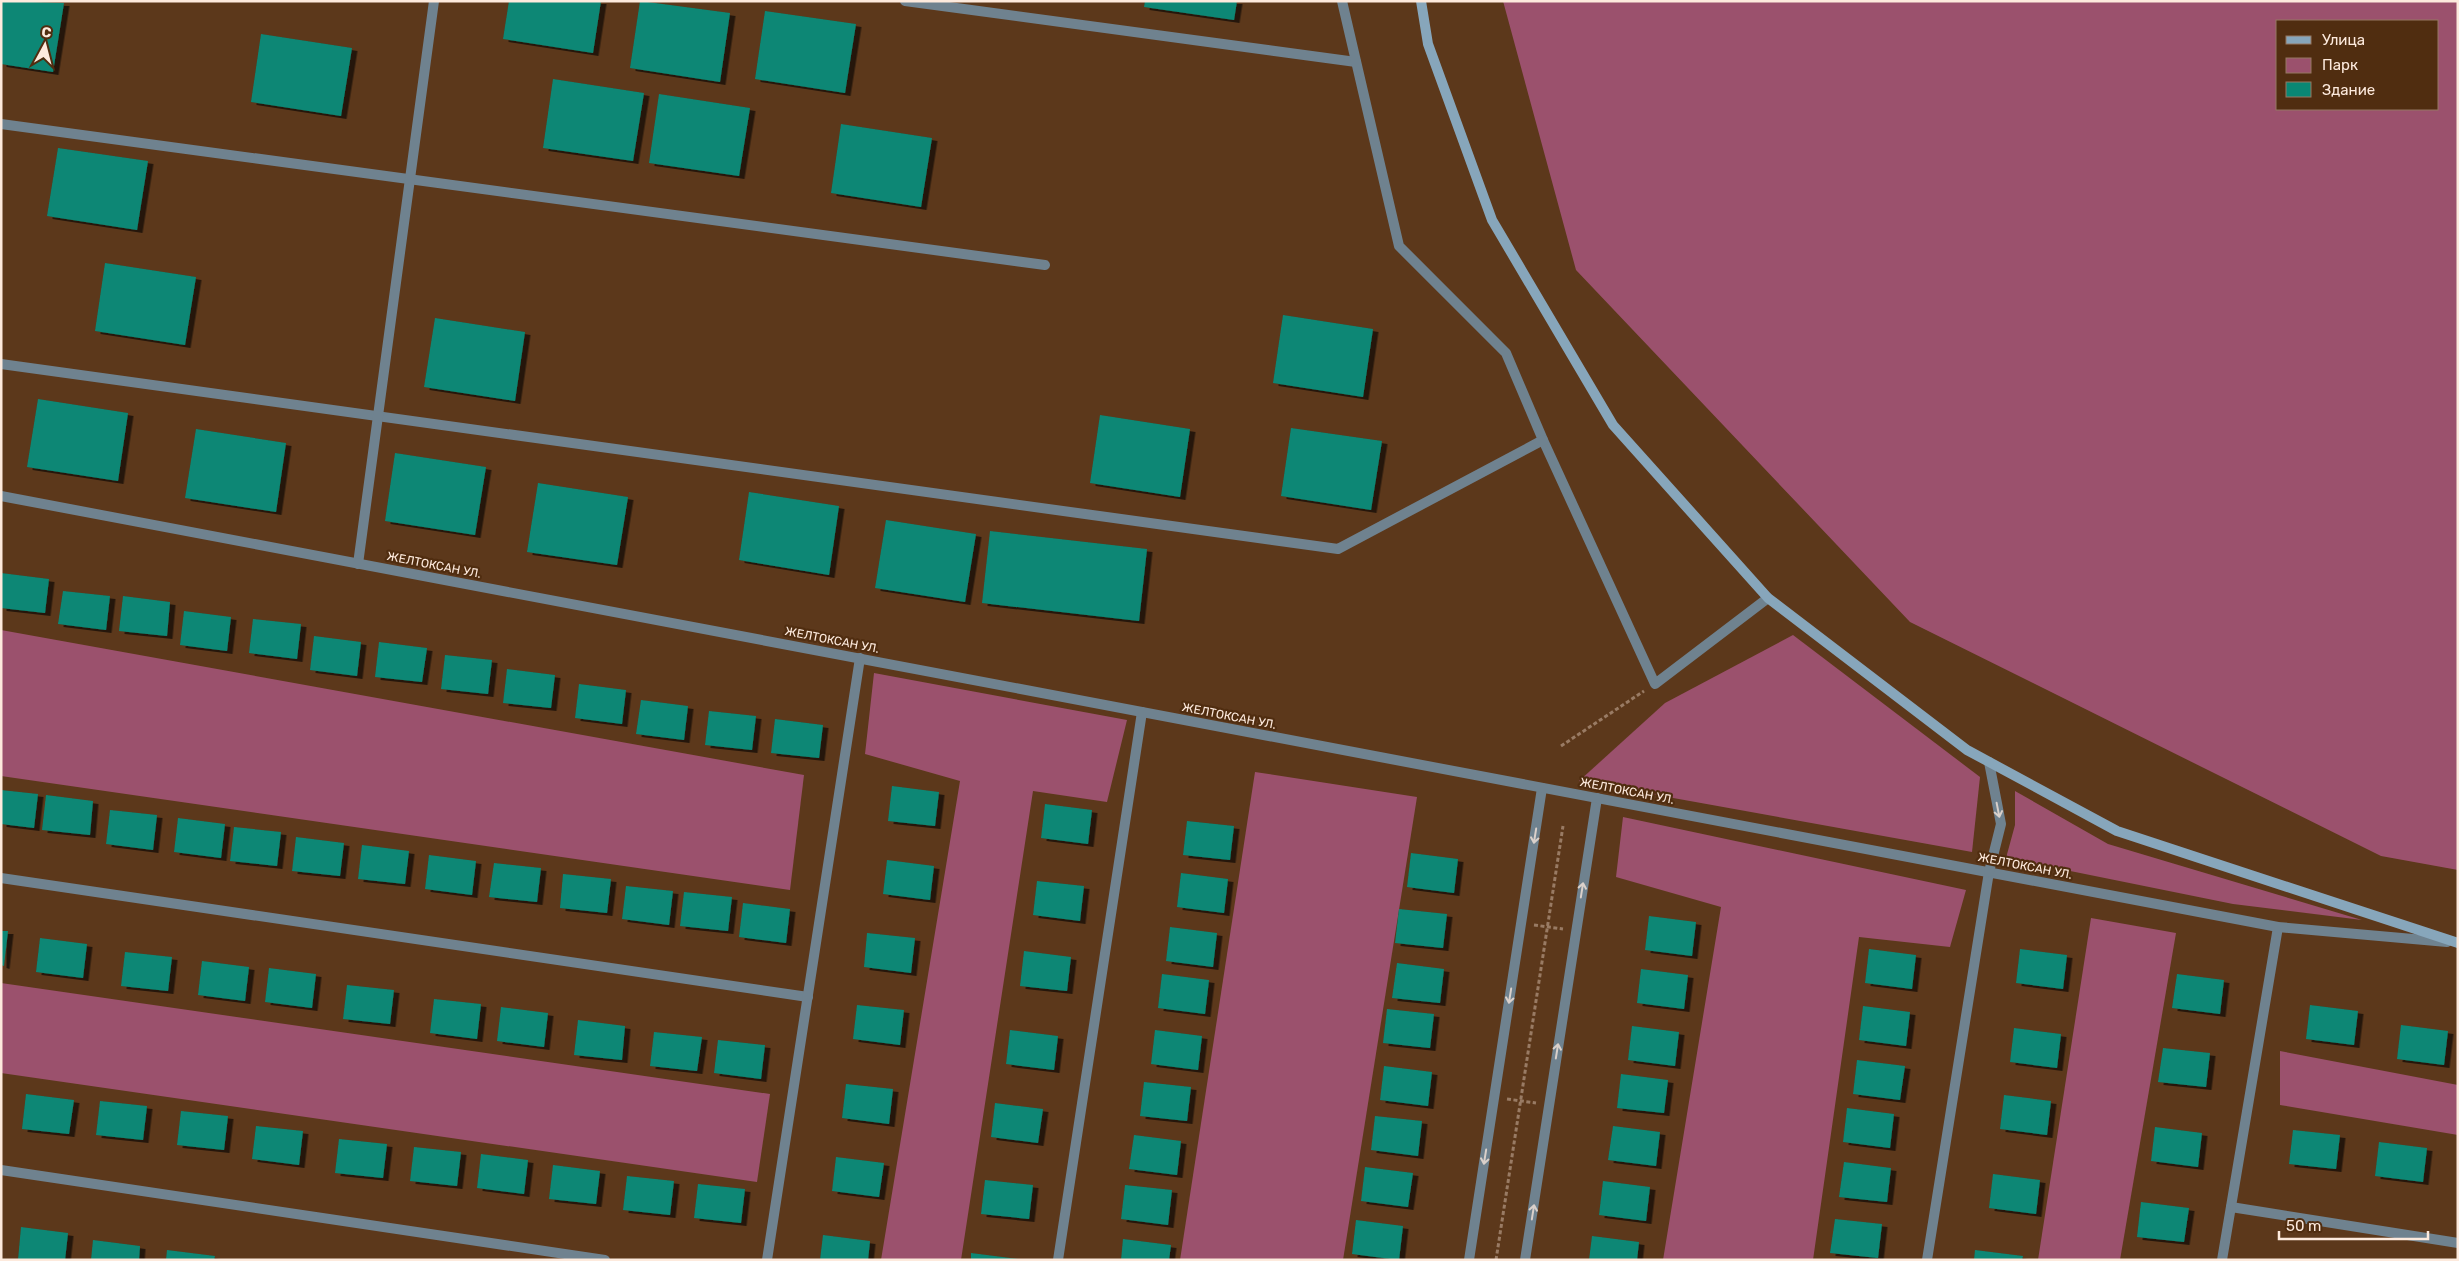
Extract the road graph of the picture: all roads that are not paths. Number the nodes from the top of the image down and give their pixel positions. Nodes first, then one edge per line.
1 (434, 1) edge
2 (904, 1) edge
3 (1342, 1) edge
4 (1421, 1) edge
5 (1356, 62) junction
6 (1, 124) edge
7 (410, 179) junction
8 (1045, 265) dead end
9 (1, 364) edge
10 (378, 416) junction
11 (1543, 440) junction
12 (1, 496) edge
13 (358, 564) junction
14 (1768, 598) junction
15 (860, 658) junction
16 (1142, 712) junction
17 (1989, 762) junction
18 (1542, 788) junction
19 (1597, 798) junction
20 (1989, 872) junction
21 (1, 878) edge
22 (2278, 927) junction
23 (2457, 943) edge
24 (808, 997) junction
25 (1, 1170) edge
26 (2231, 1207) junction
27 (2458, 1242) edge
28 (604, 1260) edge
29 (767, 1260) edge
30 (1058, 1260) edge
31 (1469, 1260) edge
32 (1525, 1260) edge
33 (1927, 1260) edge
34 (2222, 1260) edge

1 - 7 street
2 - 5 street
3 - 5 street
4 - 14 main road
5 - 11 street
6 - 7 street
7 - 8 street
7 - 10 street
9 - 10 street
10 - 11 street
10 - 13 street
11 - 14 street
12 - 13 street, ЖЕЛТОКСАН УЛ.
13 - 15 street, ЖЕЛТОКСАН УЛ.
14 - 17 main road
15 - 16 street, ЖЕЛТОКСАН УЛ.
15 - 24 street
16 - 18 street, ЖЕЛТОКСАН УЛ.
16 - 30 street
17 -> 20 street
17 - 23 main road
18 - 19 street, ЖЕЛТОКСАН УЛ.
18 -> 31 street
19 - 20 street, ЖЕЛТОКСАН УЛ.
32 -> 19 street
20 - 22 street, ЖЕЛТОКСАН УЛ.
20 - 33 street
21 - 24 street
22 - 23 street, ЖЕЛТОКСАН УЛ.
22 - 26 street
24 - 29 street
25 - 28 street
26 - 27 street
26 - 34 street

